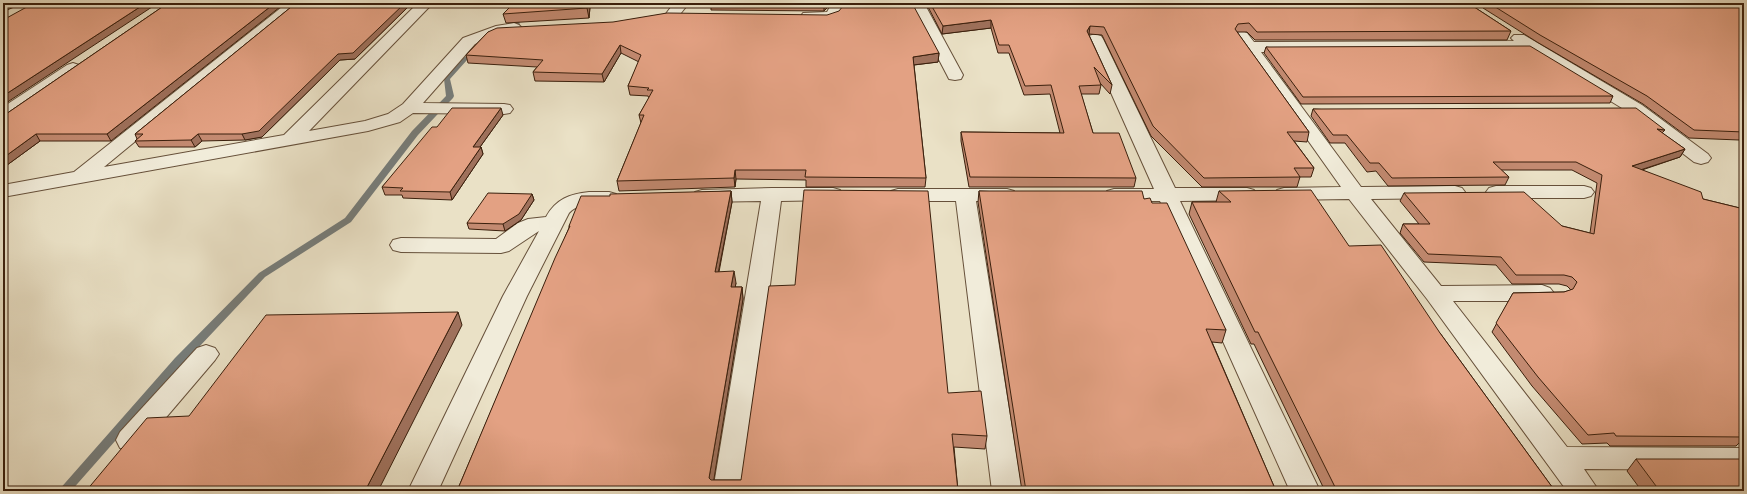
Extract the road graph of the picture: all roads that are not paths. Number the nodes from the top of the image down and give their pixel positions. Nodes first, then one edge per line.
1 (296, 3) edge
2 (426, 3) edge
3 (917, 3) edge
4 (3, 7) edge
5 (16, 7) edge
6 (685, 9) edge
7 (666, 15) edge
8 (790, 15) edge
9 (3, 21) edge
10 (520, 27) edge
11 (1504, 29) edge
12 (1095, 39) edge
13 (1530, 46) junction
14 (87, 59) edge
15 (955, 75) dead end
16 (417, 108) junction
17 (504, 109) dead end
18 (1604, 109) edge
19 (1636, 109) junction
20 (1296, 110) junction
21 (1320, 110) edge
22 (3, 115) edge
23 (291, 139) junction
24 (1702, 158) dead end
25 (80, 177) junction
26 (3, 191) edge
27 (1584, 192) dead end
28 (1354, 193) junction
29 (772, 194) junction
30 (850, 194) edge
31 (880, 195) edge
32 (965, 195) junction
33 (1028, 195) edge
34 (1098, 195) edge
35 (1169, 195) junction
36 (685, 196) edge
37 (629, 198) edge
38 (554, 222) junction
39 (401, 245) dead end
40 (1559, 292) edge
41 (1435, 294) junction
42 (206, 354) dead end
43 (116, 458) edge
44 (1560, 458) junction
45 (1744, 459) edge
46 (423, 491) edge
47 (728, 491) edge
48 (1007, 491) edge
49 (1305, 491) edge
50 (1584, 491) edge

1 - 25 street
2 - 23 street
3 - 8 street
3 - 15 street
4 - 5 main road
5 - 9 street
6 - 7 street
10 - 16 street
11 - 13 street
12 - 35 street
13 - 19 street
13 - 20 street
14 - 22 street
16 - 17 street
16 - 23 street
18 - 19 street
19 - 24 street
20 - 21 street
20 - 28 street
23 - 25 street
25 - 26 street
27 - 28 street
28 - 35 street
28 - 41 street
29 - 30 street
29 - 36 street
29 - 47 street
31 - 32 street
32 - 33 street
32 - 48 street
34 - 35 street
35 - 49 street
37 - 38 street
38 - 39 street
38 - 46 street
40 - 41 street
41 - 44 street
42 - 43 street
44 - 45 street
44 - 50 street

